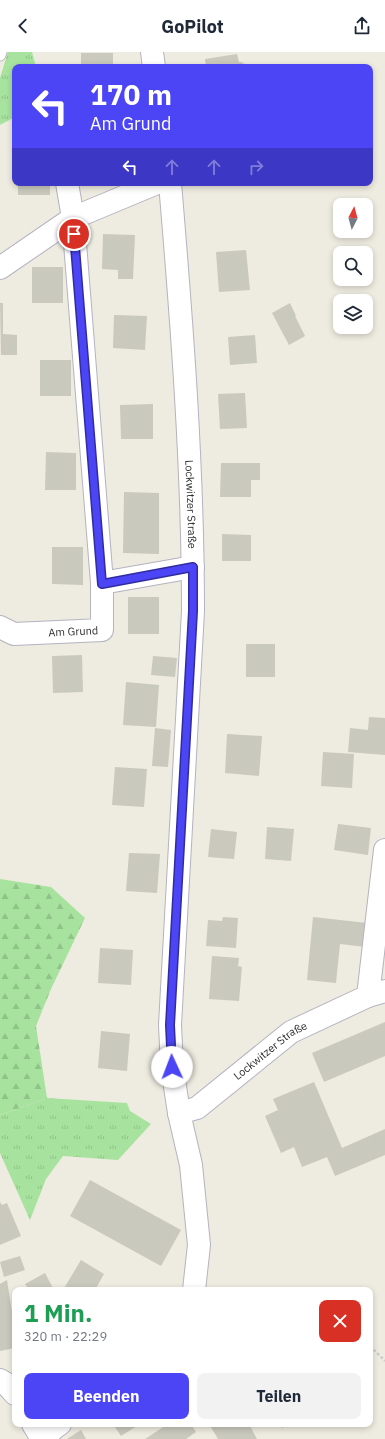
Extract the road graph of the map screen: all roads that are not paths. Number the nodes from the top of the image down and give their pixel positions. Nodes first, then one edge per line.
1 (1, 52) edge
2 (152, 52) edge
3 (0, 55) edge
4 (154, 64) edge
5 (68, 186) edge
6 (150, 186) edge
7 (170, 186) edge
8 (73, 218) junction
9 (0, 268) edge
10 (193, 567) junction
11 (102, 584) junction
12 (0, 627) edge
13 (385, 850) edge
14 (376, 993) edge
15 (179, 1113) junction
16 (194, 1287) edge
17 (0, 1380) edge
18 (12, 1391) edge
19 (35, 1427) edge
20 (56, 1427) edge
21 (43, 1439) edge

1 - 3 lane
2 - 4 street
5 - 8 street, Am Grund
6 - 8 street
7 - 10 street, Lockwitzer Straße
8 - 9 street
8 - 11 street, Am Grund
10 - 11 street
10 - 15 street, Lockwitzer Straße
11 - 12 street, Am Grund
13 - 14 street, Lockwitzer Straße
14 - 15 street, Lockwitzer Straße
15 - 16 street, Lockwitzer Straße
17 - 18 street
19 - 21 street
20 - 21 street

